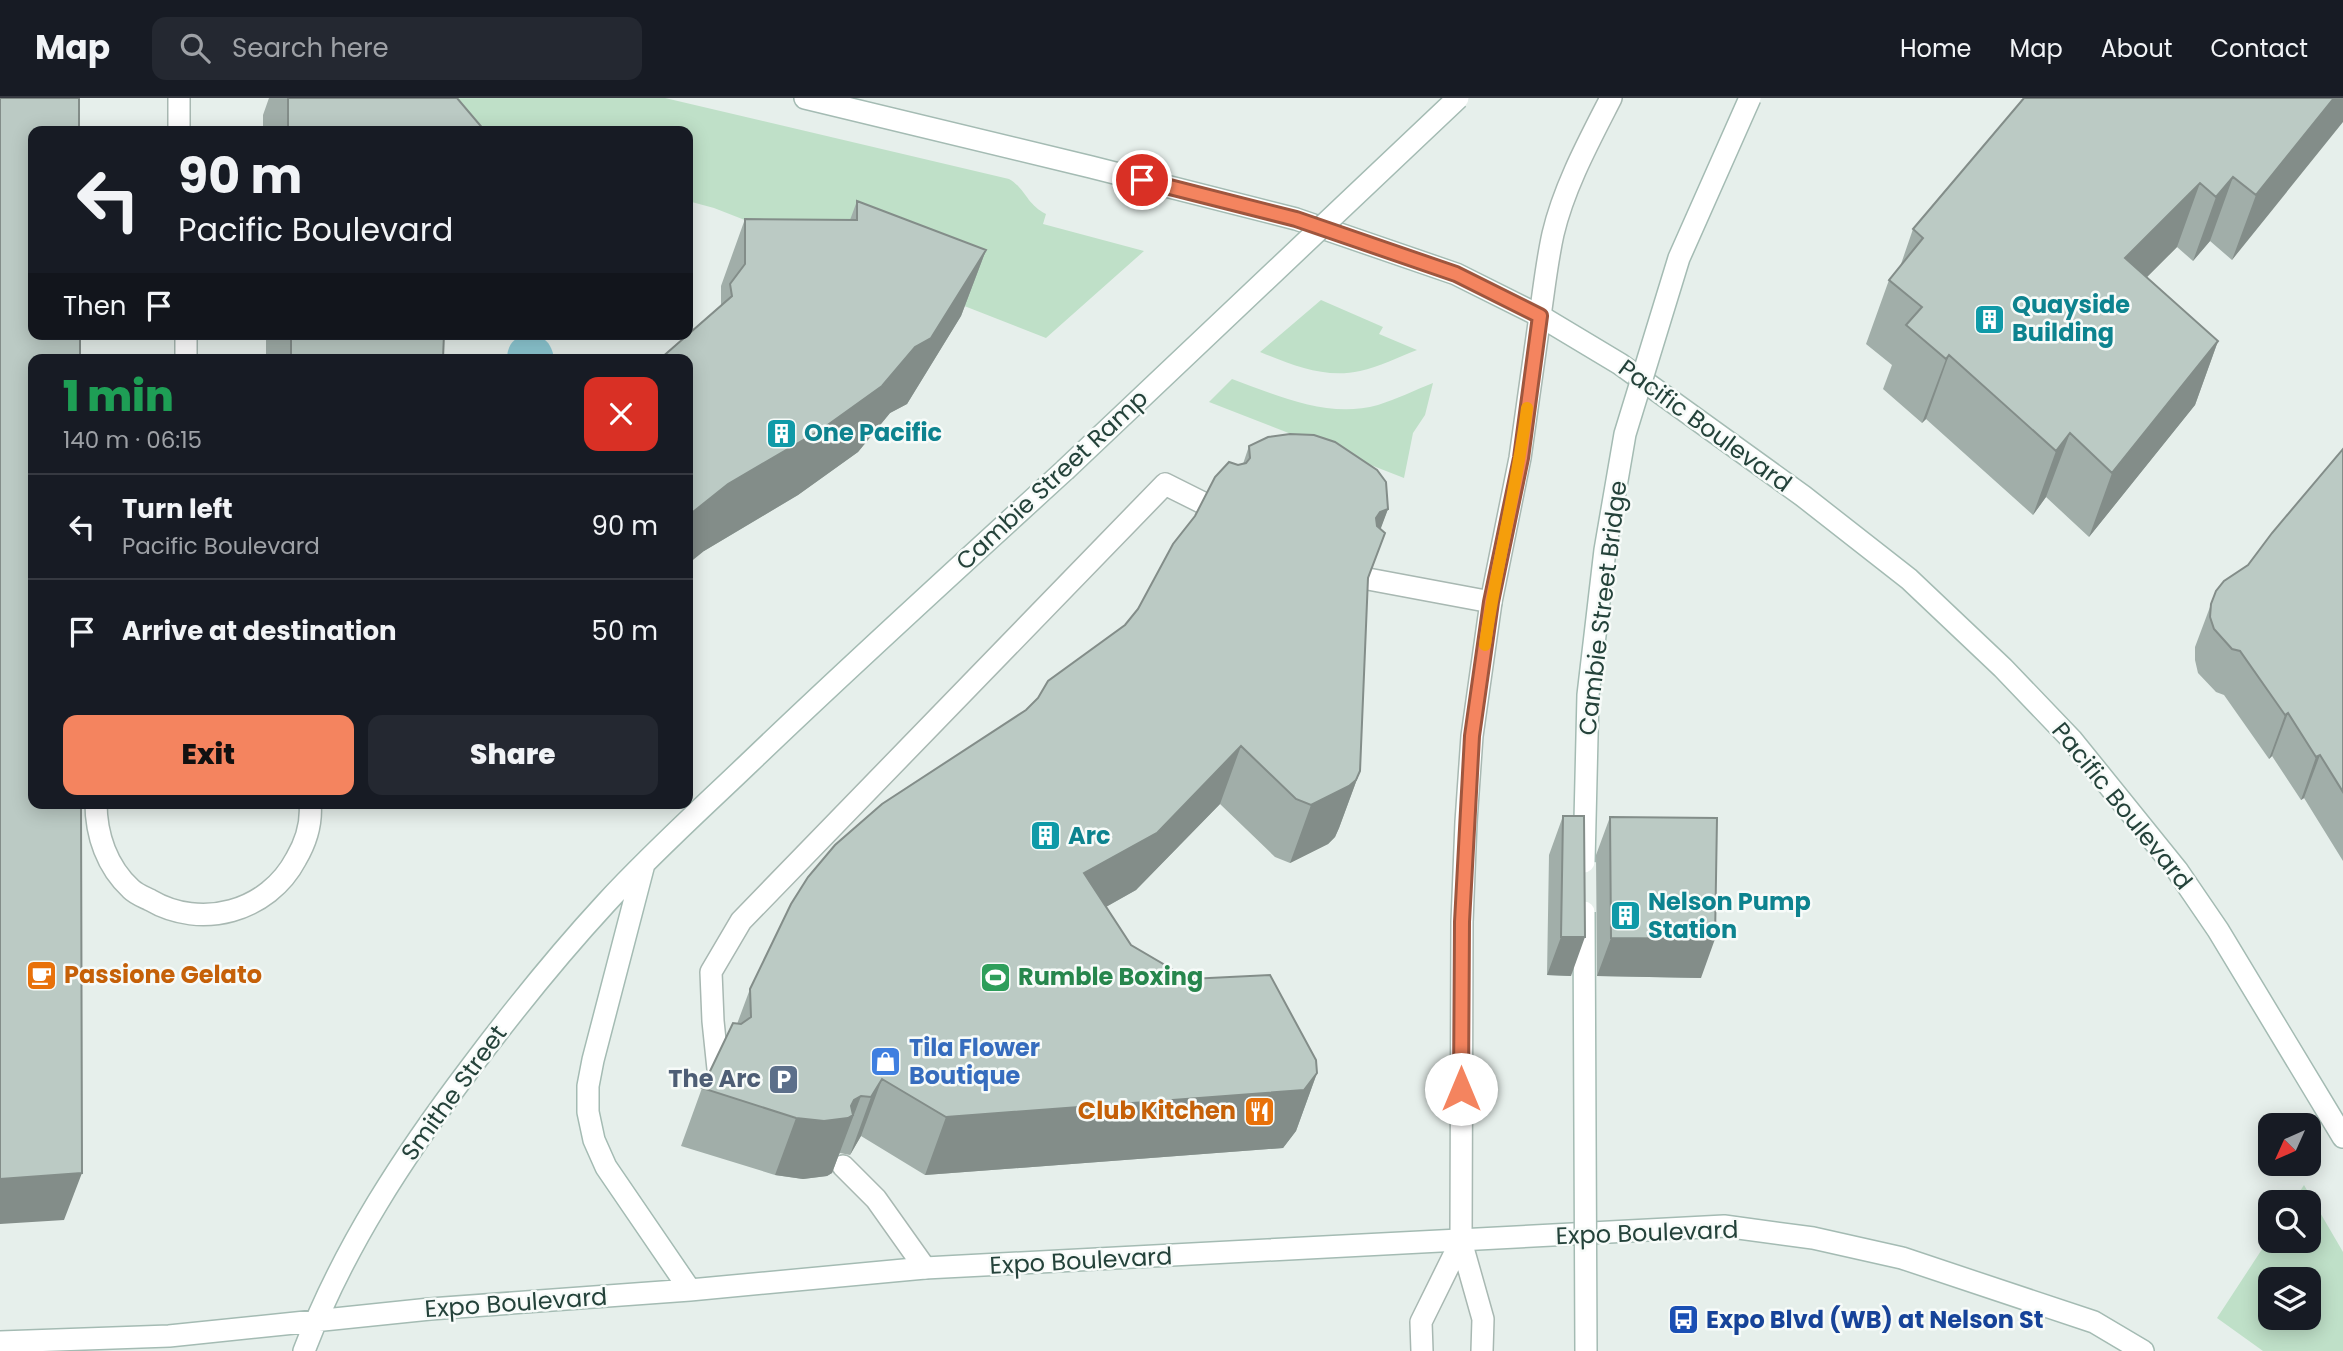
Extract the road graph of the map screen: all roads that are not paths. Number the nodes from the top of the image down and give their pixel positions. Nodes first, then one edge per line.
1 (179, 98) edge
2 (805, 98) edge
3 (1458, 98) edge
4 (1611, 98) edge
5 (1750, 98) edge
6 (178, 126) edge
7 (1540, 316) junction
8 (1217, 510) edge
9 (1368, 579) edge
10 (1491, 602) junction
11 (96, 809) edge
12 (309, 809) edge
13 (645, 862) junction
14 (718, 1069) edge
15 (2343, 1137) edge
16 (843, 1166) edge
17 (1461, 1241) junction
18 (925, 1268) junction
19 (690, 1290) junction
20 (315, 1321) junction
21 (0, 1342) edge
22 (304, 1351) edge
23 (1422, 1351) edge
24 (1482, 1351) edge
25 (1586, 1351) edge
26 (2143, 1351) edge

1 - 6 main road
2 - 7 main road, Pacific Boulevard
3 - 13 main road, Cambie Street Ramp, bridge
4 - 7 main road
5 - 25 main road, Cambie Street Bridge, bridge
7 - 10 main road
7 - 15 main road, Pacific Boulevard
8 - 14 main road
9 - 10 main road
10 - 17 main road
11 - 12 main road
13 - 19 main road
13 - 20 main road, Smithe Street
16 - 18 main road
17 - 18 main road, Expo Boulevard
17 - 23 main road
17 - 24 main road
17 - 26 main road, Expo Boulevard
18 - 19 main road, Expo Boulevard
19 - 20 main road, Expo Boulevard
20 - 21 main road, Expo Boulevard
20 - 22 main road, Smithe Street

